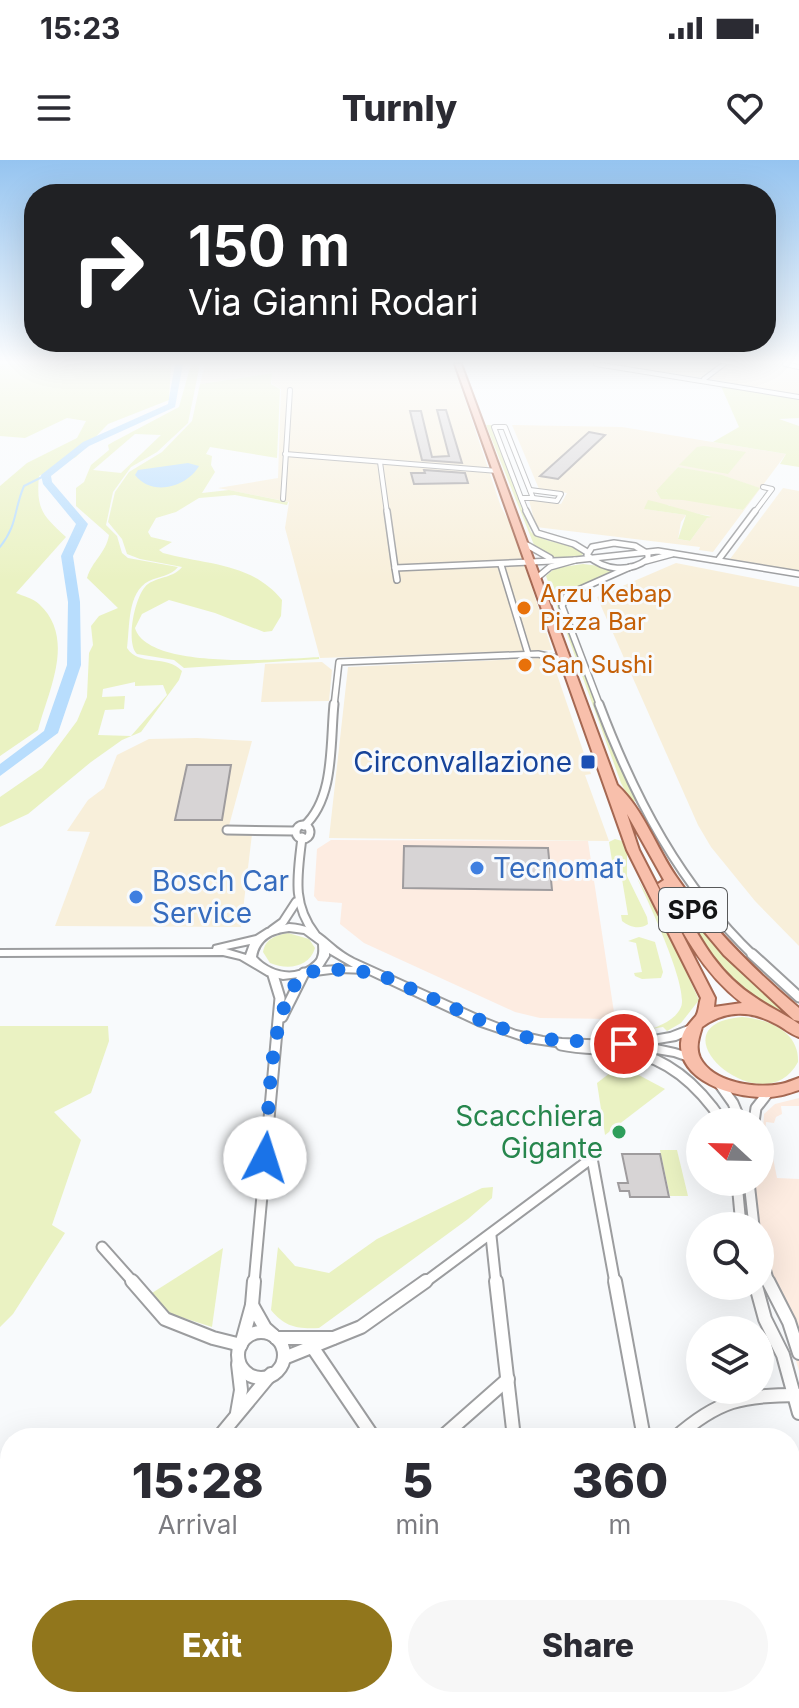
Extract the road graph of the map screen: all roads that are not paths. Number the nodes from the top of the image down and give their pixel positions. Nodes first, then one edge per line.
1 (286, 436) edge
2 (485, 436) edge
3 (498, 436) edge
4 (509, 436) edge
5 (285, 454) junction
6 (380, 462) junction
7 (498, 471) junction
8 (517, 487) junction
9 (763, 487) dead end
10 (530, 489) junction
11 (772, 489) junction
12 (781, 490) dead end
13 (521, 498) junction
14 (533, 498) junction
15 (283, 499) dead end
16 (567, 542) junction
17 (608, 543) junction
18 (622, 543) junction
19 (527, 545) junction
20 (645, 551) junction
21 (686, 553) junction
22 (588, 555) junction
23 (704, 556) junction
24 (719, 559) junction
25 (646, 561) junction
26 (559, 562) junction
27 (533, 563) junction
28 (501, 565) junction
29 (630, 567) junction
30 (395, 568) junction
31 (799, 574) edge
32 (538, 577) junction
33 (397, 580) dead end
34 (561, 646) junction
35 (528, 654) junction
36 (538, 654) junction
37 (566, 660) junction
38 (611, 785) junction
39 (227, 830) dead end
40 (298, 834) junction
41 (296, 902) junction
42 (272, 930) junction
43 (315, 934) junction
44 (258, 938) junction
45 (324, 944) junction
46 (188, 951) junction
47 (0, 953) edge
48 (256, 965) junction
49 (305, 973) junction
50 (273, 975) junction
51 (381, 975) junction
52 (799, 997) edge
53 (767, 1013) junction
54 (799, 1016) edge
55 (698, 1023) junction
56 (277, 1029) junction
57 (799, 1032) edge
58 (544, 1041) junction
59 (624, 1044) junction
60 (694, 1059) junction
61 (717, 1081) junction
62 (795, 1088) edge
63 (767, 1094) junction
64 (712, 1108) edge
65 (735, 1108) edge
66 (756, 1108) edge
67 (491, 1236) junction
68 (102, 1247) dead end
69 (774, 1294) edge
70 (760, 1300) edge
71 (252, 1305) junction
72 (275, 1337) junction
73 (333, 1338) junction
74 (241, 1345) junction
75 (313, 1348) junction
76 (799, 1353) edge
77 (284, 1358) junction
78 (238, 1363) junction
79 (271, 1374) junction
80 (508, 1379) junction
81 (796, 1395) edge
82 (799, 1413) edge
83 (237, 1414) junction
84 (226, 1428) edge
85 (367, 1428) edge
86 (452, 1428) edge
87 (513, 1428) edge
88 (642, 1428) edge
89 (687, 1428) edge

1 - 5 street
2 - 7 main road, SP6
3 - 8 street
4 - 10 street
5 - 6 street
5 - 15 street
6 - 7 street
6 - 30 street
7 - 19 main road, SP6
8 - 10 street
8 - 13 street
9 - 11 street
10 - 14 street
10 - 14 street
11 - 12 street
11 - 24 street
13 - 14 street
13 - 16 street
16 - 17 street
16 - 22 street
17 - 18 street
17 - 22 street
18 - 20 street
18 - 21 street
19 - 26 street
19 - 27 main road, SP6
20 - 21 street
20 - 22 street
20 - 25 street
21 - 23 street
22 - 26 street
22 - 29 street
23 - 24 street
23 - 25 street
24 - 31 street
25 - 29 street
26 - 27 street
26 - 32 street
27 - 28 street
27 - 32 main road, SP6
28 - 30 street
28 - 35 street
29 - 52 street
30 - 33 street
32 - 34 main road, SP6
34 - 36 street
34 - 37 main road, SP6
35 - 36 street
35 - 40 street
36 - 37 street
37 - 38 main road, SP6
38 - 53 main road, SP6
38 - 54 main road, SP6
38 - 55 main road, SP6
39 - 40 street
40 - 41 street
41 - 42 street
41 - 43 street
42 - 43 street
42 - 44 street
43 - 45 street
44 - 46 street
44 - 48 street
45 - 49 street
45 - 51 street
46 - 47 street
46 - 48 street
48 - 50 street
49 - 50 street
49 - 51 street
49 - 56 street
50 - 56 street
51 - 58 street
53 - 55 main road, SP6
53 - 57 main road, SP6
55 - 59 street
55 - 60 main road, SP6
56 - 71 street
58 - 59 street
58 - 64 street
59 - 60 street
60 - 61 main road
61 - 63 main road
61 - 65 street
62 - 63 main road
63 - 66 street
67 - 73 street
67 - 80 street
67 - 88 street
68 - 74 street
69 - 76 street
70 - 81 street
71 - 72 street
71 - 74 street
72 - 73 street
72 - 74 street
72 - 77 street
73 - 75 street
74 - 78 street
75 - 77 street
75 - 85 street
77 - 79 street
78 - 79 street
78 - 83 street
79 - 83 street
80 - 86 street
80 - 87 street
81 - 82 street
81 - 89 street
83 - 84 street

